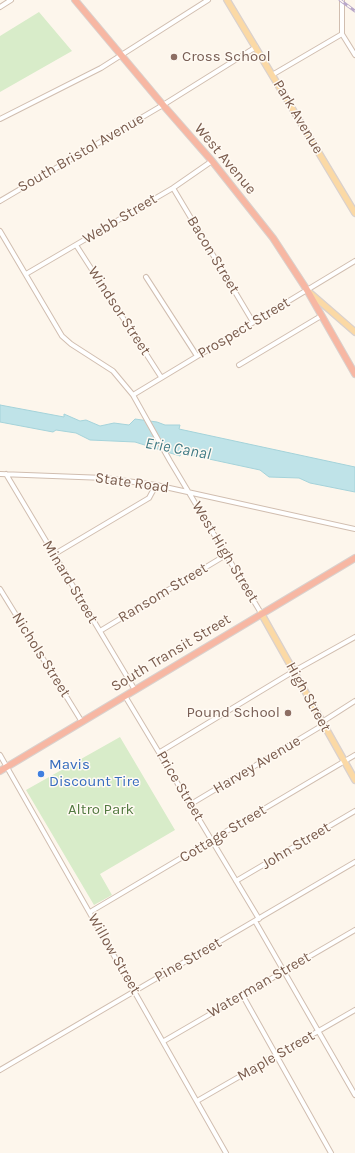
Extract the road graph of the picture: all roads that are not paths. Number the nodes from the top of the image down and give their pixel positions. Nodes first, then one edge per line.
1 (11, 0) edge
2 (76, 0) edge
3 (208, 0) edge
4 (227, 0) edge
5 (342, 0) edge
6 (0, 7) edge
7 (342, 34) junction
8 (256, 47) junction
9 (121, 54) junction
10 (355, 55) edge
11 (272, 74) junction
12 (163, 106) junction
13 (0, 119) edge
14 (212, 161) junction
15 (173, 188) junction
16 (0, 201) edge
17 (355, 213) edge
18 (0, 230) edge
19 (76, 245) junction
20 (355, 261) edge
21 (26, 274) junction
22 (146, 277) dead end
23 (308, 290) junction
24 (321, 316) junction
25 (253, 322) junction
26 (355, 332) edge
27 (198, 356) junction
28 (239, 365) dead end
29 (355, 374) edge
30 (161, 377) junction
31 (133, 395) junction
32 (0, 474) edge
33 (6, 474) junction
34 (156, 485) junction
35 (188, 491) junction
36 (355, 529) edge
37 (53, 555) junction
38 (226, 555) junction
39 (355, 558) edge
40 (0, 589) edge
41 (261, 613) junction
42 (100, 631) junction
43 (355, 637) edge
44 (294, 671) junction
45 (135, 690) junction
46 (125, 696) junction
47 (355, 701) edge
48 (82, 722) junction
49 (323, 723) junction
50 (160, 752) junction
51 (0, 755) edge
52 (355, 755) edge
53 (344, 761) junction
54 (7, 766) junction
55 (0, 770) edge
56 (355, 780) edge
57 (191, 804) junction
58 (355, 811) edge
59 (212, 840) junction
60 (355, 862) edge
61 (236, 881) junction
62 (90, 912) junction
63 (257, 920) junction
64 (355, 930) edge
65 (284, 971) junction
66 (136, 991) junction
67 (243, 996) junction
68 (355, 1010) edge
69 (319, 1031) junction
70 (164, 1041) junction
71 (276, 1055) junction
72 (0, 1070) edge
73 (355, 1095) edge
74 (196, 1101) junction
75 (226, 1153) edge
76 (331, 1153) edge

1 - 6 street
2 - 9 highway, West Avenue
3 - 9 street
4 - 8 main road, Park Avenue
5 - 7 street
7 - 10 street
7 - 11 street
8 - 11 main road, Park Avenue
8 - 12 street, South Bristol Avenue
9 - 12 highway, West Avenue
9 - 13 street
11 - 17 main road, Park Avenue
12 - 14 highway, West Avenue
12 - 16 street, South Bristol Avenue
14 - 15 street, Webb Street
14 - 23 highway, West Avenue
15 - 19 street, Webb Street
15 - 25 street, Bacon Street
18 - 21 street, West High Street
19 - 21 street, Webb Street
19 - 30 street, Windsor Street
20 - 23 street, Prospect Street
21 - 31 street, West High Street
22 - 27 street
23 - 24 highway
23 - 25 street, Prospect Street
23 - 26 main road, West Avenue
24 - 28 street
24 - 29 highway
25 - 27 street, Prospect Street
27 - 30 street, Prospect Street
30 - 31 street, Prospect Street
31 - 35 street, West High Street
32 - 33 street, State Road
33 - 34 street, State Road
33 - 37 street, Minard Street
34 - 35 street, State Road
34 - 37 street
35 - 36 street, State Road
35 - 38 street, West High Street
37 - 42 street, Minard Street
38 - 41 street, West High Street
38 - 42 street, Ransom Street
39 - 41 highway, South Transit Street
40 - 48 street, Nichols Street
41 - 44 main road, High Street
41 - 45 highway, South Transit Street
42 - 45 street, Minard Street
43 - 44 street
44 - 49 main road, High Street
44 - 50 street
45 - 46 highway, South Transit Street
46 - 48 highway, South Transit Street
46 - 50 street, Price Street
47 - 49 street, Harvey Avenue
48 - 54 highway, South Transit Street
49 - 53 main road, High Street
49 - 57 street, Harvey Avenue
50 - 57 street, Price Street
51 - 54 street, Willow Street
52 - 53 street, Cottage Street
53 - 56 main road, High Street
53 - 59 street, Cottage Street
54 - 55 highway, South Transit Street
54 - 62 street, Willow Street
57 - 59 street, Price Street
58 - 61 street, John Street
59 - 61 street, Price Street
59 - 62 street, Cottage Street
60 - 63 street, Pine Street
61 - 63 street, Price Street
62 - 66 street, Willow Street
63 - 65 street, Price Street
63 - 66 street, Pine Street
64 - 65 street, Waterman Street
65 - 67 street, Waterman Street
65 - 69 street, Price Street
66 - 70 street, Willow Street
66 - 72 street, Pine Street
67 - 70 street, Waterman Street
67 - 71 street
68 - 69 street, Maple Street
69 - 71 street, Maple Street
69 - 73 street, Price Street
70 - 74 street, Willow Street
71 - 74 street, Maple Street
71 - 76 street
74 - 75 street, Willow Street

